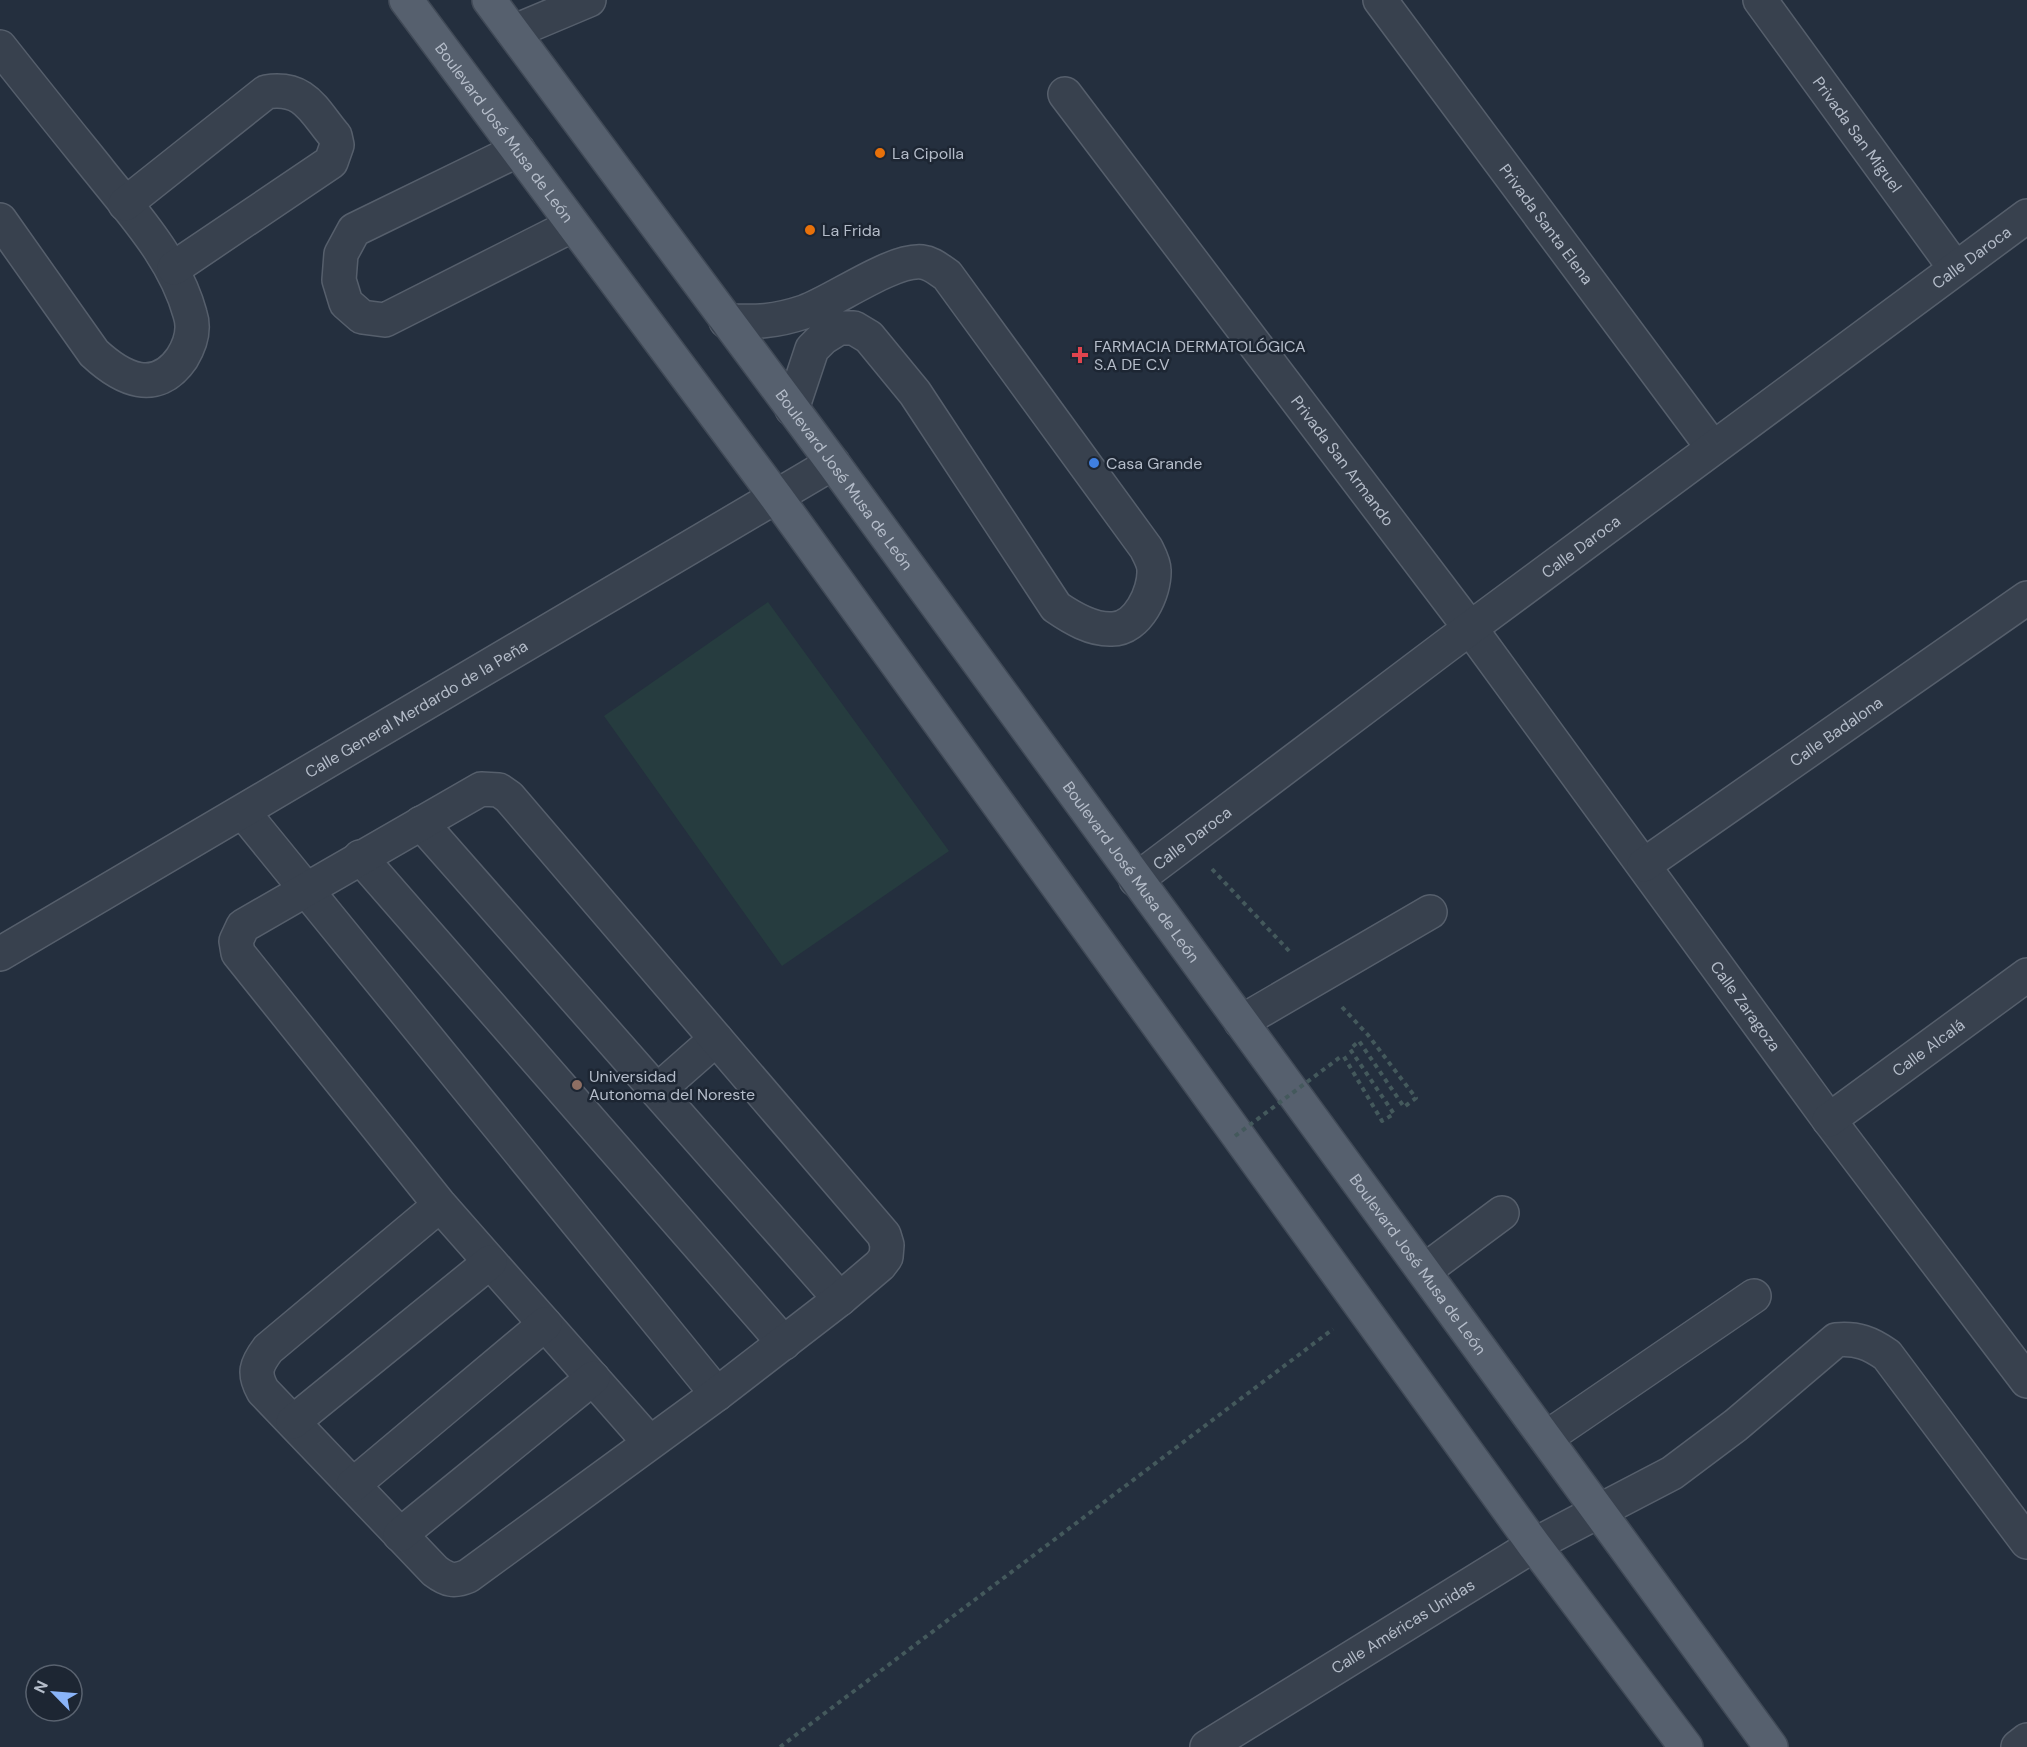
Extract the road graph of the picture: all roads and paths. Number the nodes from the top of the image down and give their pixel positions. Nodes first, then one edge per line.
1 (406, 0) edge
2 (489, 0) edge
3 (589, 0) edge
4 (1380, 0) edge
5 (1760, 0) edge
6 (513, 32) junction
7 (0, 47) edge
8 (1065, 94) dead end
9 (518, 150) junction
10 (125, 204) junction
11 (2027, 216) edge
12 (0, 220) edge
13 (573, 225) junction
14 (174, 268) junction
15 (1956, 268) junction
16 (726, 321) junction
17 (792, 409) junction
18 (1713, 448) junction
19 (833, 464) junction
20 (777, 498) junction
21 (2027, 598) edge
22 (1470, 628) junction
23 (243, 812) junction
24 (421, 823) junction
25 (1186, 842) junction
26 (360, 857) junction
27 (1644, 865) junction
28 (1136, 880) junction
29 (306, 888) junction
30 (1430, 912) dead end
31 (0, 954) edge
32 (2027, 975) edge
33 (1316, 979) junction
34 (1241, 1022) junction
35 (716, 1039) junction
36 (657, 1091) junction
37 (1829, 1120) junction
38 (1235, 1136) dead end
39 (440, 1204) junction
40 (1502, 1213) dead end
41 (490, 1262) junction
42 (1424, 1271) junction
43 (1754, 1296) dead end
44 (840, 1299) junction
45 (1363, 1308) junction
46 (545, 1323) junction
47 (784, 1343) junction
48 (2023, 1369) edge
49 (593, 1378) junction
50 (717, 1394) junction
51 (293, 1422) junction
52 (1546, 1438) junction
53 (650, 1443) junction
54 (353, 1485) junction
55 (1600, 1512) junction
56 (400, 1535) junction
57 (2027, 1542) edge
58 (1534, 1545) junction
59 (2027, 1740) edge
60 (780, 1747) edge
61 (1207, 1747) edge
62 (1686, 1747) edge
63 (1771, 1747) edge
64 (2018, 1747) edge

1 - 9 main road, Boulevard José Musa de León
2 - 6 main road, Boulevard José Musa de León
3 - 6 street
4 - 18 street, Privada Santa Elena
5 - 15 street, Privada San Miguel
6 - 16 main road, Boulevard José Musa de León
7 - 10 street
8 - 22 street, Privada San Armando
9 - 13 main road, Boulevard José Musa de León
9 - 13 street
10 - 14 street
10 - 14 street
11 - 15 street, Calle Daroca
12 - 14 street
13 - 20 main road, Boulevard José Musa de León
15 - 18 street, Calle Daroca
16 - 17 main road, Boulevard José Musa de León
16 - 17 street
17 - 19 main road, Boulevard José Musa de León
18 - 22 street, Calle Daroca
19 - 20 street, Calle General Merdardo de la Peña
19 - 28 main road, Boulevard José Musa de León
20 - 23 street, Calle General Merdardo de la Peña
20 - 45 main road, Boulevard José Musa de León
21 - 27 street, Calle Badalona
22 - 25 street, Calle Daroca
22 - 27 street, Calle Zaragoza
23 - 29 street
23 - 31 street, Calle General Merdardo de la Peña
24 - 26 street
24 - 35 street
24 - 36 street
25 - 28 street, Calle Daroca
25 - 33 path
26 - 29 street
26 - 47 street
27 - 37 street, Calle Zaragoza
28 - 34 main road, Boulevard José Musa de León
29 - 39 street
29 - 50 street
30 - 33 street
32 - 37 street, Calle Alcalá
33 - 34 street
33 - 38 path, bridge
34 - 42 main road, Boulevard José Musa de León
35 - 36 street
35 - 44 street
36 - 44 street
37 - 48 street, Calle Zaragoza
39 - 41 street
39 - 51 street
40 - 42 street
41 - 46 street
41 - 51 street
42 - 52 main road, Boulevard José Musa de León
43 - 52 street
44 - 47 street
45 - 58 main road, Boulevard José Musa de León
45 - 60 path
46 - 49 street
46 - 54 street
47 - 50 street
49 - 53 street
49 - 56 street
50 - 53 street
51 - 54 street
52 - 55 main road, Boulevard José Musa de León
53 - 56 street
54 - 56 street
55 - 57 street, Calle Américas Unidas
55 - 58 street, Calle Américas Unidas
55 - 63 main road, Boulevard José Musa de León
58 - 61 street, Calle Américas Unidas
58 - 62 main road, Boulevard José Musa de León
59 - 64 street

